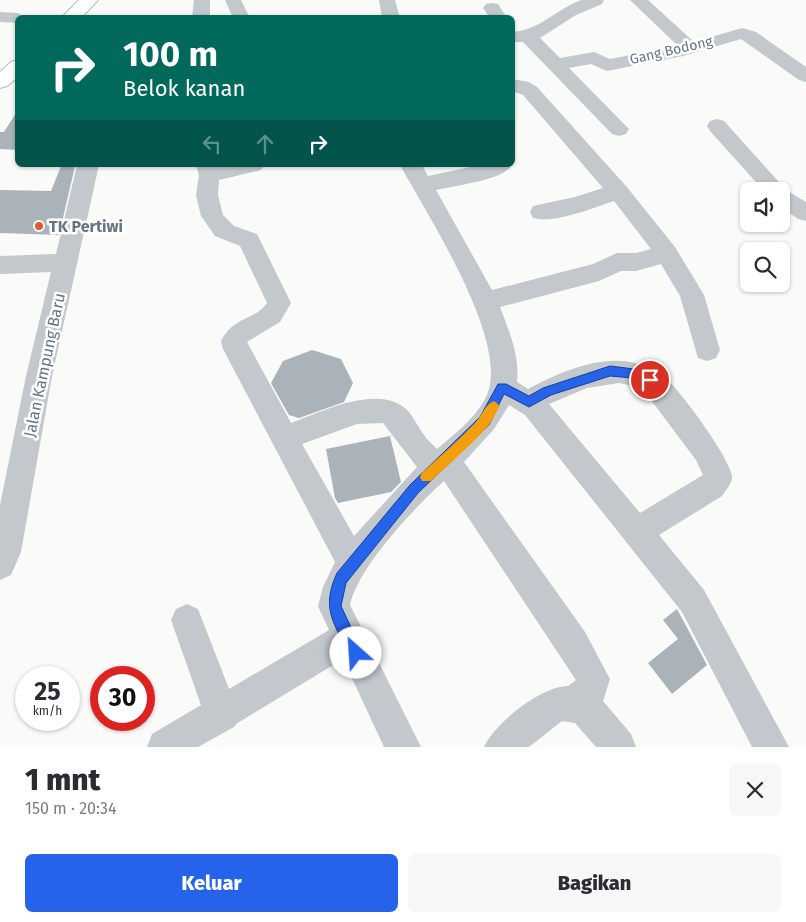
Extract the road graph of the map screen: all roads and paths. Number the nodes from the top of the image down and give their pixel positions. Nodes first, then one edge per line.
1 (72, 0) edge
2 (89, 0) edge
3 (202, 0) edge
4 (233, 0) edge
5 (387, 0) edge
6 (596, 0) edge
7 (638, 0) edge
8 (57, 15) edge
9 (73, 15) edge
10 (202, 15) edge
11 (240, 15) edge
12 (390, 15) edge
13 (0, 17) edge
14 (15, 18) edge
15 (521, 37) edge
16 (690, 48) junction
17 (15, 58) edge
18 (554, 65) junction
19 (9, 72) edge
20 (806, 76) edge
21 (515, 85) edge
22 (717, 126) dead end
23 (619, 129) dead end
24 (88, 167) edge
25 (236, 167) edge
26 (496, 167) edge
27 (208, 170) edge
28 (417, 175) edge
29 (768, 182) edge
30 (618, 191) junction
31 (790, 202) edge
32 (540, 212) dead end
33 (806, 213) edge
34 (667, 252) junction
35 (67, 263) junction
36 (0, 266) edge
37 (486, 301) junction
38 (707, 350) dead end
39 (502, 387) junction
40 (529, 402) junction
41 (284, 438) junction
42 (441, 464) junction
43 (637, 532) junction
44 (352, 563) junction
45 (0, 564) edge
46 (187, 620) dead end
47 (348, 637) junction
48 (575, 704) junction
49 (222, 715) junction
50 (165, 747) edge
51 (403, 747) edge
52 (502, 747) edge
53 (618, 747) edge
54 (771, 747) edge

1 - 8 main road
2 - 9 main road
3 - 10 street
4 - 11 street
5 - 12 street
6 - 15 street
7 - 16 street
13 - 14 street
15 - 18 street
16 - 18 street, Gang Bodong
16 - 20 street, Gang Bodong
17 - 19 main road
18 - 23 street
21 - 30 street
22 - 29 street
24 - 35 street, Jalan Kampung Baru
25 - 27 street
26 - 28 street
27 - 41 street
28 - 37 street
30 - 32 street
30 - 34 street
31 - 33 street
34 - 37 street
34 - 38 street
35 - 36 street
35 - 45 street, Jalan Kampung Baru
37 - 39 street
39 - 40 street
39 - 42 street
40 - 43 street
40 - 43 street
41 - 42 street
41 - 44 street
42 - 44 street
42 - 48 street
43 - 54 street
44 - 47 street
46 - 49 street
47 - 49 street
47 - 51 street
48 - 52 street
48 - 53 street
49 - 50 street

